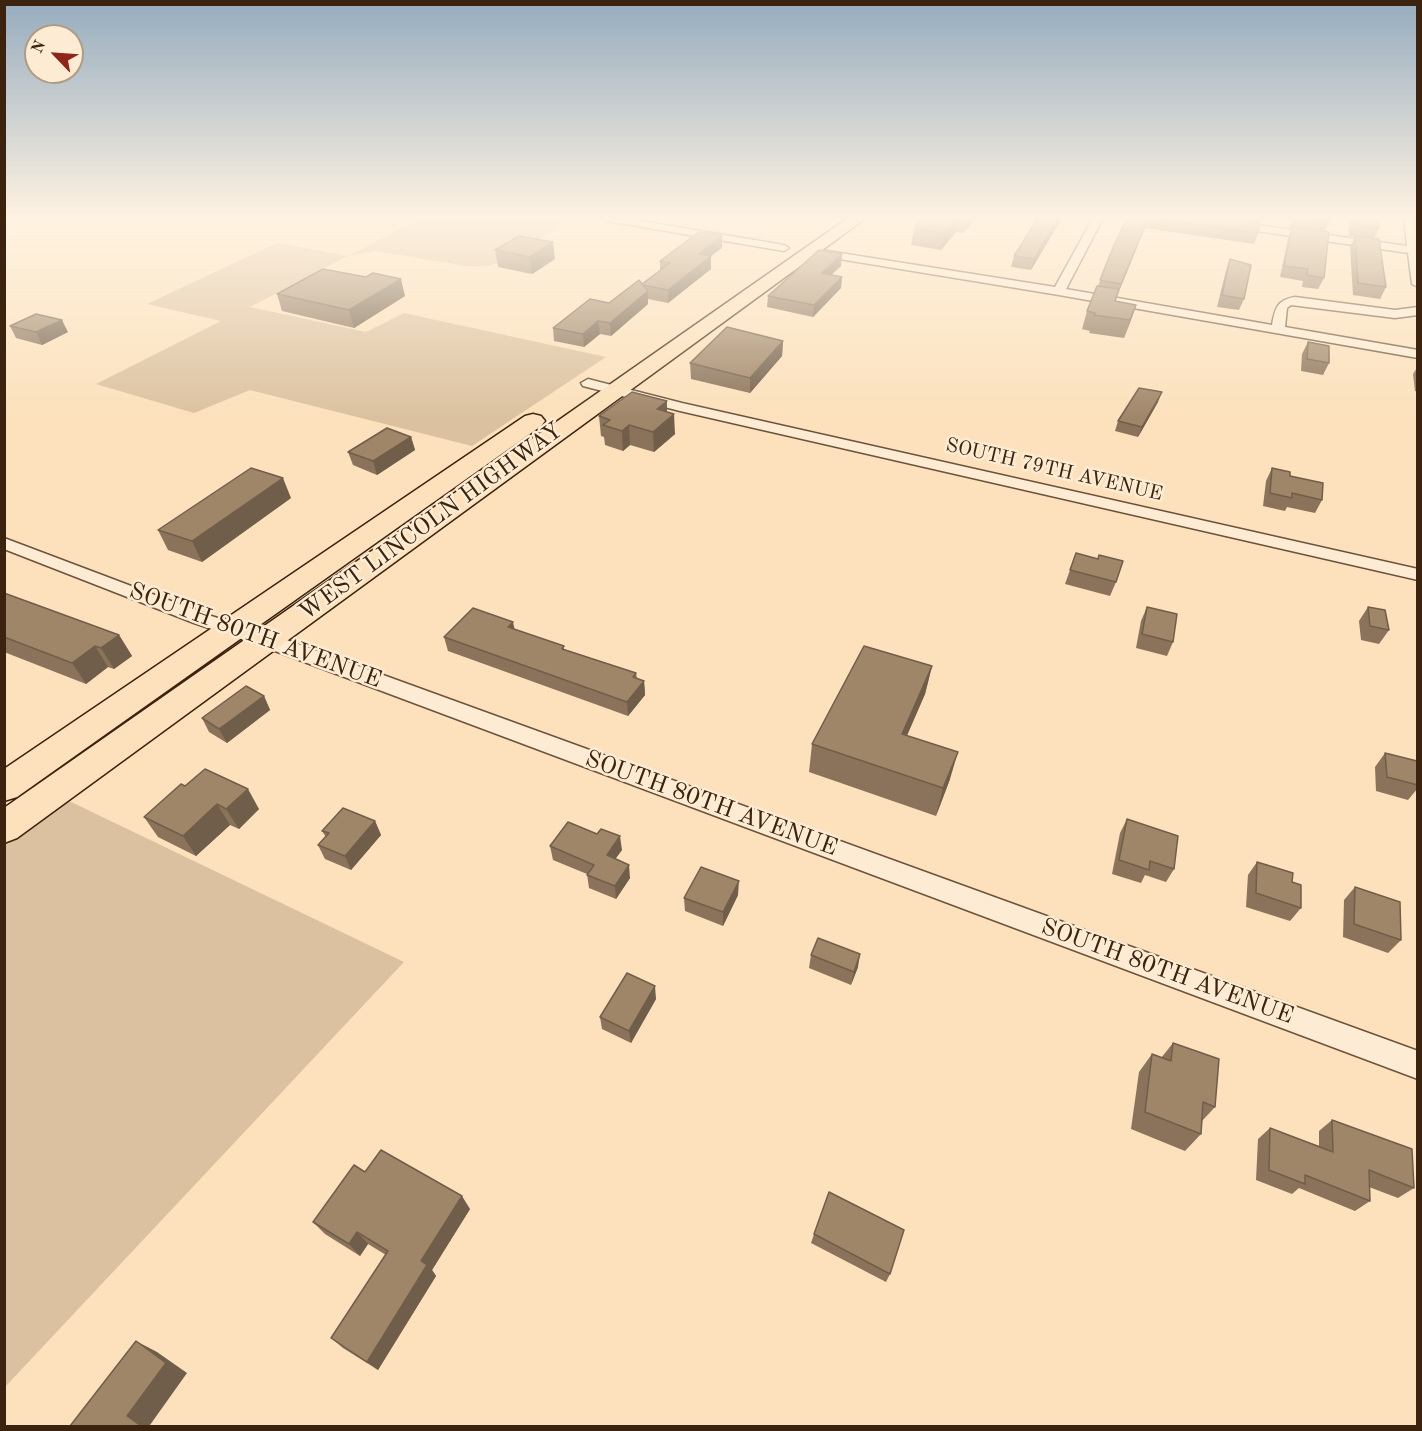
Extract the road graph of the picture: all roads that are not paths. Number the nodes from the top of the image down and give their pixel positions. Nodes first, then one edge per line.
1 (763, 285) edge
2 (764, 285) edge
3 (1019, 285) edge
4 (1062, 285) edge
5 (759, 290) junction
6 (1059, 291) junction
7 (1418, 311) edge
8 (1278, 330) junction
9 (1418, 354) edge
10 (603, 381) junction
11 (4, 543) edge
12 (1418, 575) edge
13 (234, 629) junction
14 (266, 640) junction
15 (4, 787) edge
16 (4, 828) edge
17 (1418, 1065) edge

1 - 5 main road
2 - 5 main road, WEST LINCOLN HIGHWAY
3 - 6 street
4 - 6 street
5 - 10 main road, WEST LINCOLN HIGHWAY
6 - 8 street
7 - 8 street
8 - 9 street
10 - 12 street, SOUTH 79TH AVENUE
10 - 13 main road, WEST LINCOLN HIGHWAY
10 - 14 main road, WEST LINCOLN HIGHWAY
11 - 13 street, SOUTH 80TH AVENUE
13 - 14 street, SOUTH 80TH AVENUE
13 - 15 main road, WEST LINCOLN HIGHWAY
14 - 16 main road, WEST LINCOLN HIGHWAY
14 - 17 street, SOUTH 80TH AVENUE

